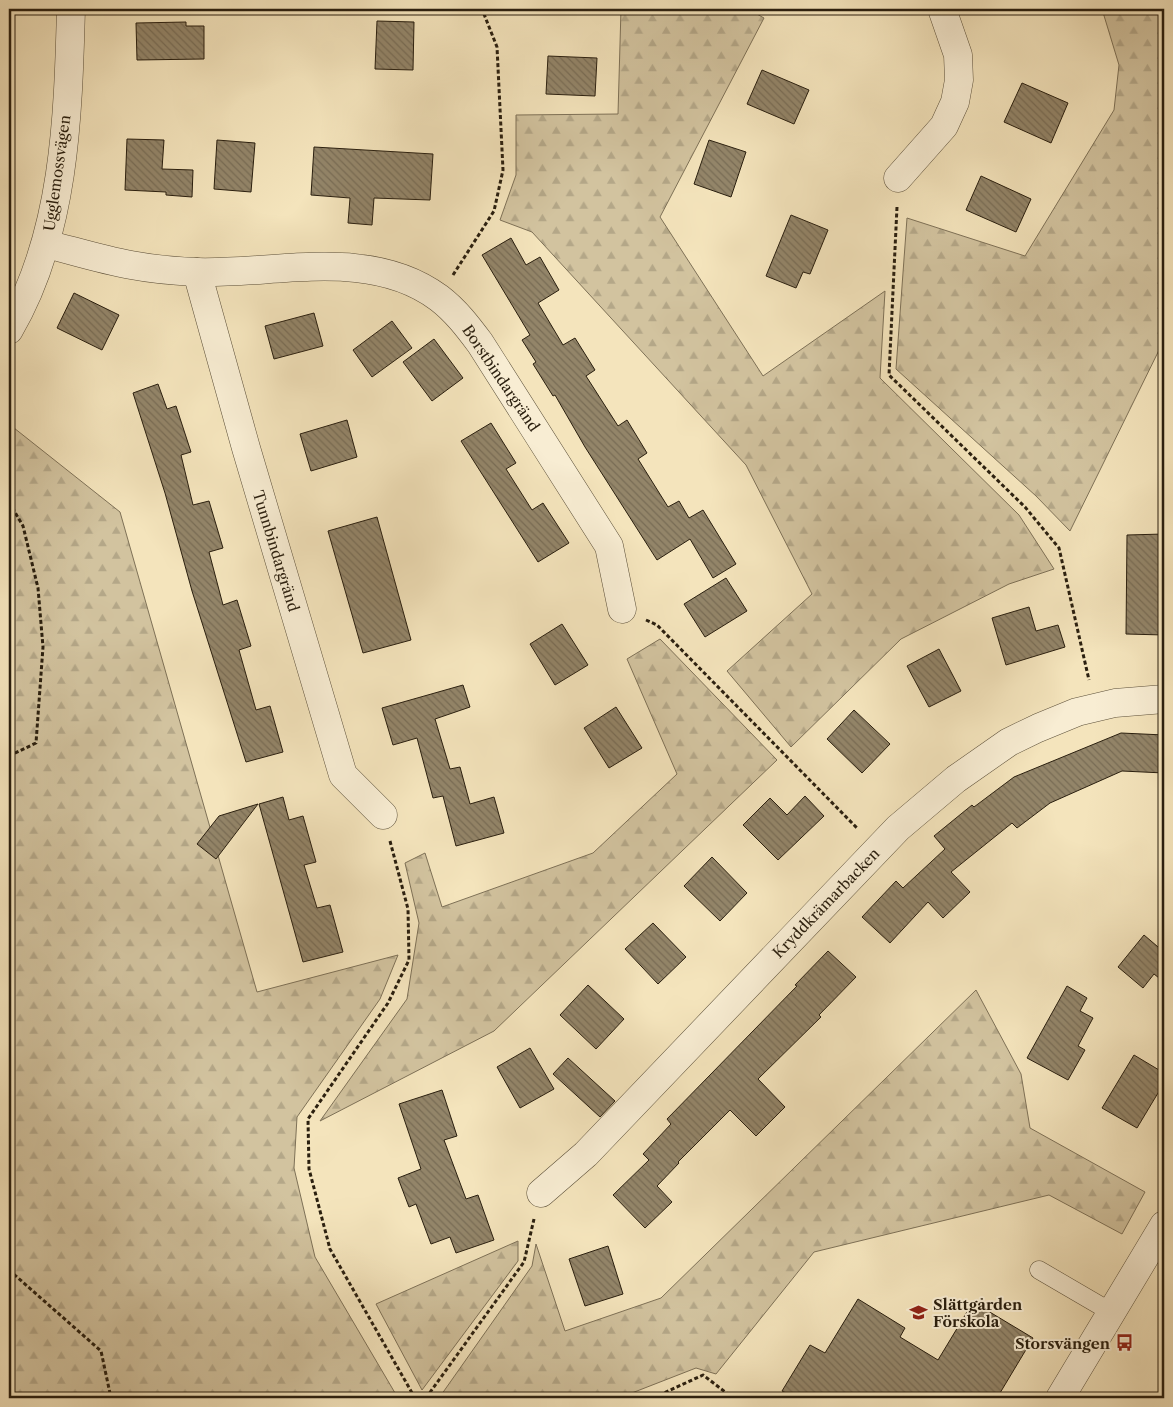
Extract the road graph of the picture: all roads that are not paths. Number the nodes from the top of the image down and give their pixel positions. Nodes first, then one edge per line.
1 (71, 9) edge
2 (942, 9) edge
3 (898, 178) road end
4 (46, 244) junction
5 (197, 272) junction
6 (9, 330) edge
7 (622, 609) road end
8 (1164, 699) edge
9 (384, 815) road end
10 (541, 1193) road end
11 (1164, 1225) edge
12 (1039, 1270) dead end
13 (1111, 1312) junction
14 (1060, 1398) edge

1 - 4 street, Ugglemossvägen
2 - 3 street
4 - 5 street, Borstbindargränd
4 - 6 street, Ugglemossvägen
5 - 7 street, Borstbindargränd
5 - 9 street, Tunnbindargränd
8 - 10 street, Kryddkrämarbacken
11 - 13 street
12 - 13 lane
13 - 14 street

